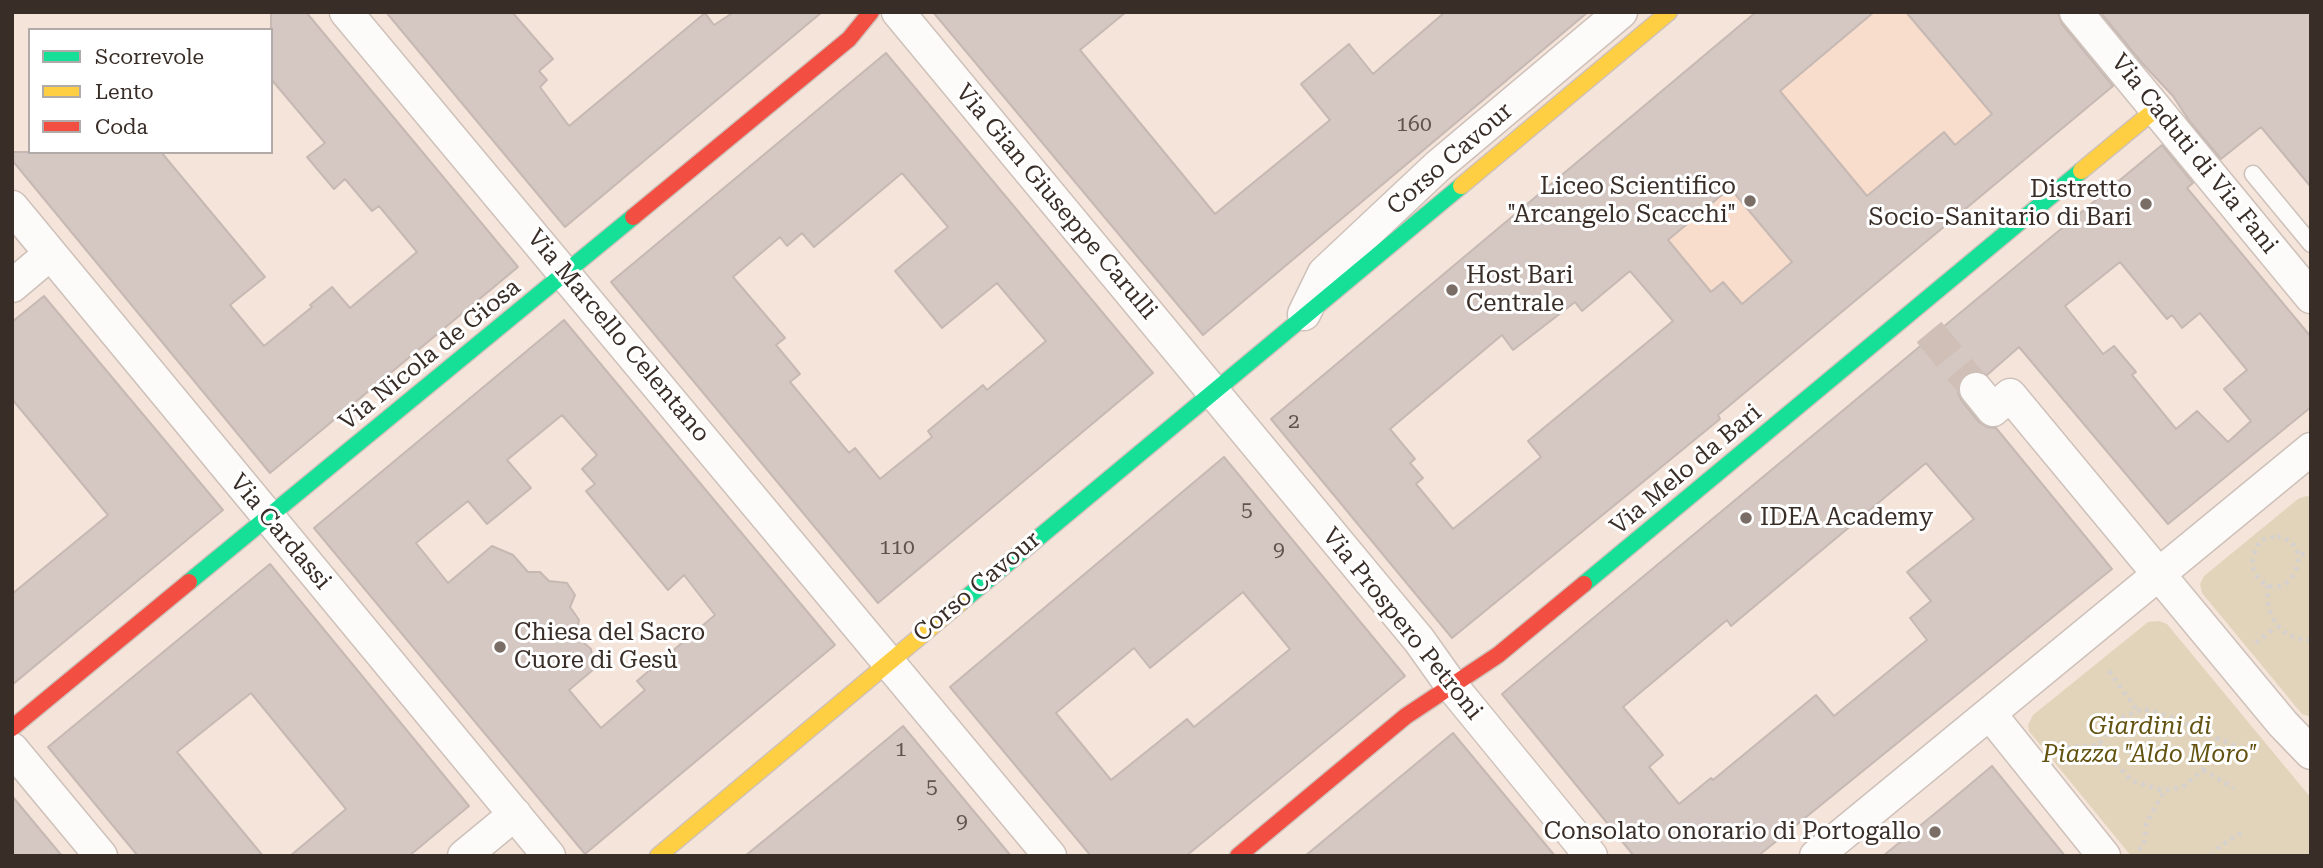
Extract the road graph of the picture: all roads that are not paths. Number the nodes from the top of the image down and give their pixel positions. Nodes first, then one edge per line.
1 (346, 12) edge
2 (871, 12) edge
3 (898, 12) edge
4 (1621, 12) edge
5 (1669, 12) edge
6 (2076, 12) edge
7 (2156, 109) junction
8 (2253, 174) dead end
9 (12, 207) edge
10 (2311, 244) edge
11 (50, 254) junction
12 (566, 272) junction
13 (12, 286) edge
14 (2311, 297) edge
15 (1300, 322) junction
16 (1976, 389) tunnel mouth
17 (1213, 392) junction
18 (2311, 449) edge
19 (268, 517) junction
20 (2159, 575) junction
21 (888, 662) junction
22 (1451, 685) junction
23 (1990, 714) junction
24 (12, 728) edge
25 (12, 750) edge
26 (2311, 753) edge
27 (515, 814) junction
28 (101, 856) edge
29 (464, 856) edge
30 (549, 856) edge
31 (658, 856) edge
32 (1050, 856) edge
33 (1238, 856) edge
34 (1591, 856) edge
35 (1816, 856) edge
36 (2104, 856) edge

1 - 12 street, Via Marcello Celentano
2 - 12 main road, Via Nicola de Giosa
3 - 17 street, Via Gian Giuseppe Carulli
4 - 15 street, Corso Cavour
5 - 15 main road, Corso Cavour
6 - 7 street, Via Caduti di Via Fani
7 - 14 street, Via Caduti di Via Fani
7 - 22 main road, Via Melo da Bari
8 - 10 lane, Via Caduti di Via Fani
9 - 11 street, Via Cardassi
11 - 13 street
11 - 19 street, Via Cardassi
12 - 19 main road, Via Nicola de Giosa
12 - 21 street, Via Marcello Celentano
15 - 17 main road, Corso Cavour
16 - 20 street
17 - 21 main road, Corso Cavour
17 - 22 street, Via Prospero Petroni
18 - 20 street
19 - 24 main road, Via Nicola de Giosa
19 - 27 street, Via Cardassi
20 - 23 street
20 - 26 street
21 - 31 main road, Corso Cavour
21 - 32 street, Via Marcello Celentano
22 - 33 main road, Via Melo da Bari
22 - 34 street, Via Prospero Petroni
23 - 35 street
23 - 36 street
25 - 28 street
27 - 29 street
27 - 30 street, Via Cardassi

